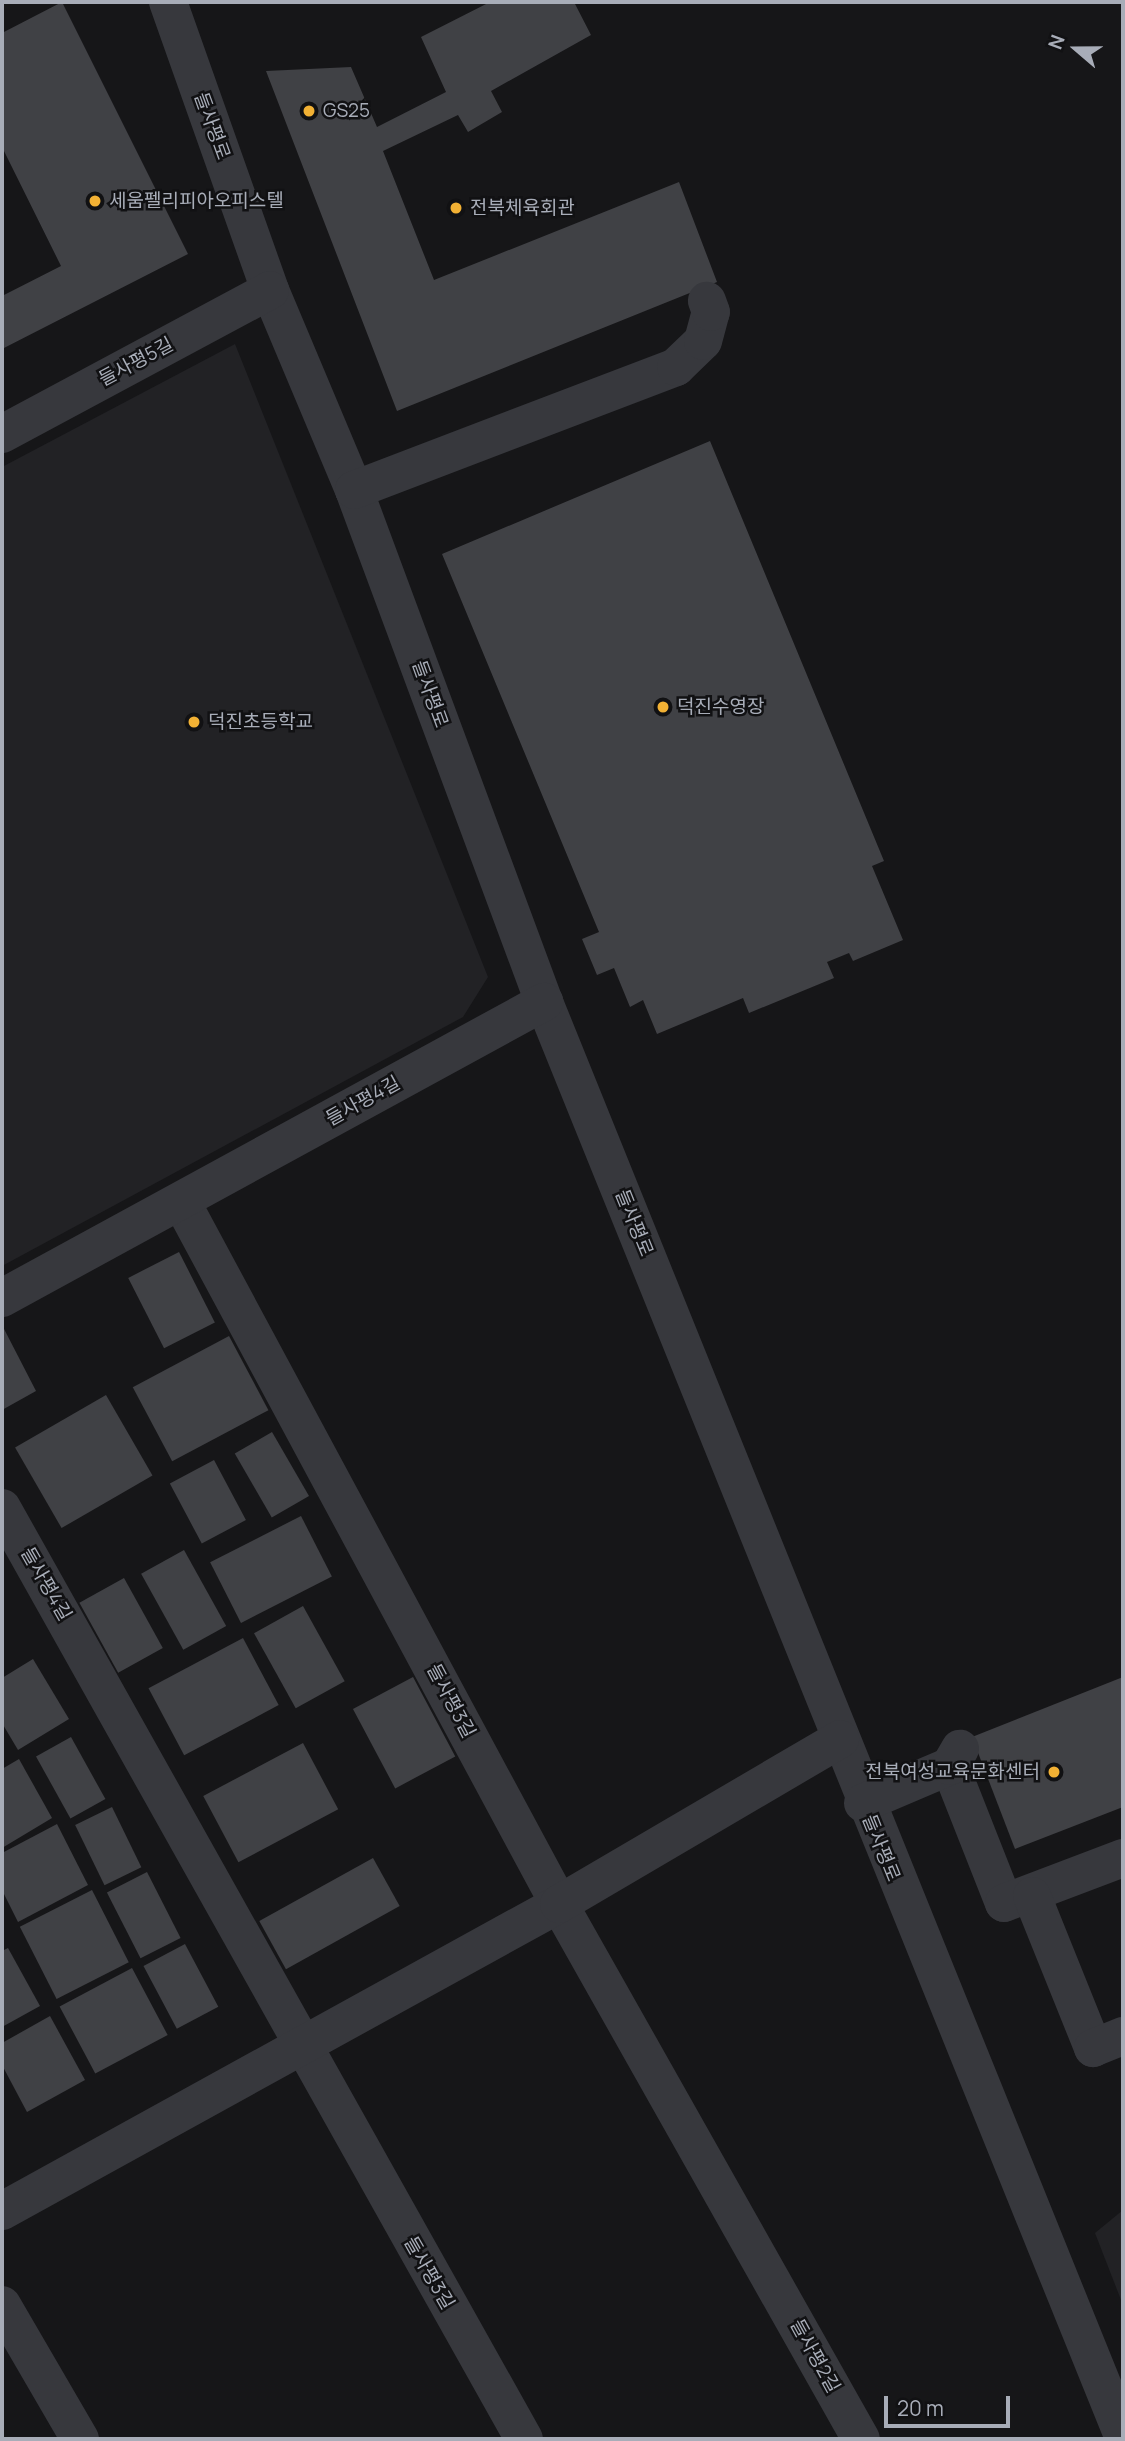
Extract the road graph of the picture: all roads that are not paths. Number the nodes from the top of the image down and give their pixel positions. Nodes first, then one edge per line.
1 (168, 2) edge
2 (270, 290) junction
3 (707, 301) dead end
4 (2, 434) edge
5 (354, 490) junction
6 (544, 1002) junction
7 (181, 1200) junction
8 (2, 1298) edge
9 (2, 1508) edge
10 (90, 1659) joint
11 (840, 1739) junction
12 (863, 1803) junction
13 (1123, 1858) edge
14 (1032, 1896) junction
15 (559, 1904) junction
16 (1123, 2036) edge
17 (302, 2047) junction
18 (2, 2211) edge
19 (769, 2273) joint
20 (2, 2305) edge
21 (520, 2432) edge
22 (1123, 2436) edge
23 (80, 2439) edge
24 (861, 2439) edge

1 - 2 street, 들사평로
2 - 4 street, 들사평5길
2 - 5 street, 들사평로
3 - 5 street
5 - 6 street, 들사평로
6 - 7 street, 들사평4길
6 - 11 street, 들사평로
7 - 8 street, 들사평4길
7 - 15 street, 들사평3길
9 - 10 street, 들사평4길
10 - 17 street, 들사평3길
11 - 12 street, 들사평로
11 - 15 street
12 - 14 street
12 - 22 street, 들사평로
13 - 14 street
14 - 16 street
15 - 17 street
15 - 19 street, 들사평3길
17 - 18 street
17 - 21 street, 들사평3길
19 - 24 street, 들사평2길
20 - 23 street

